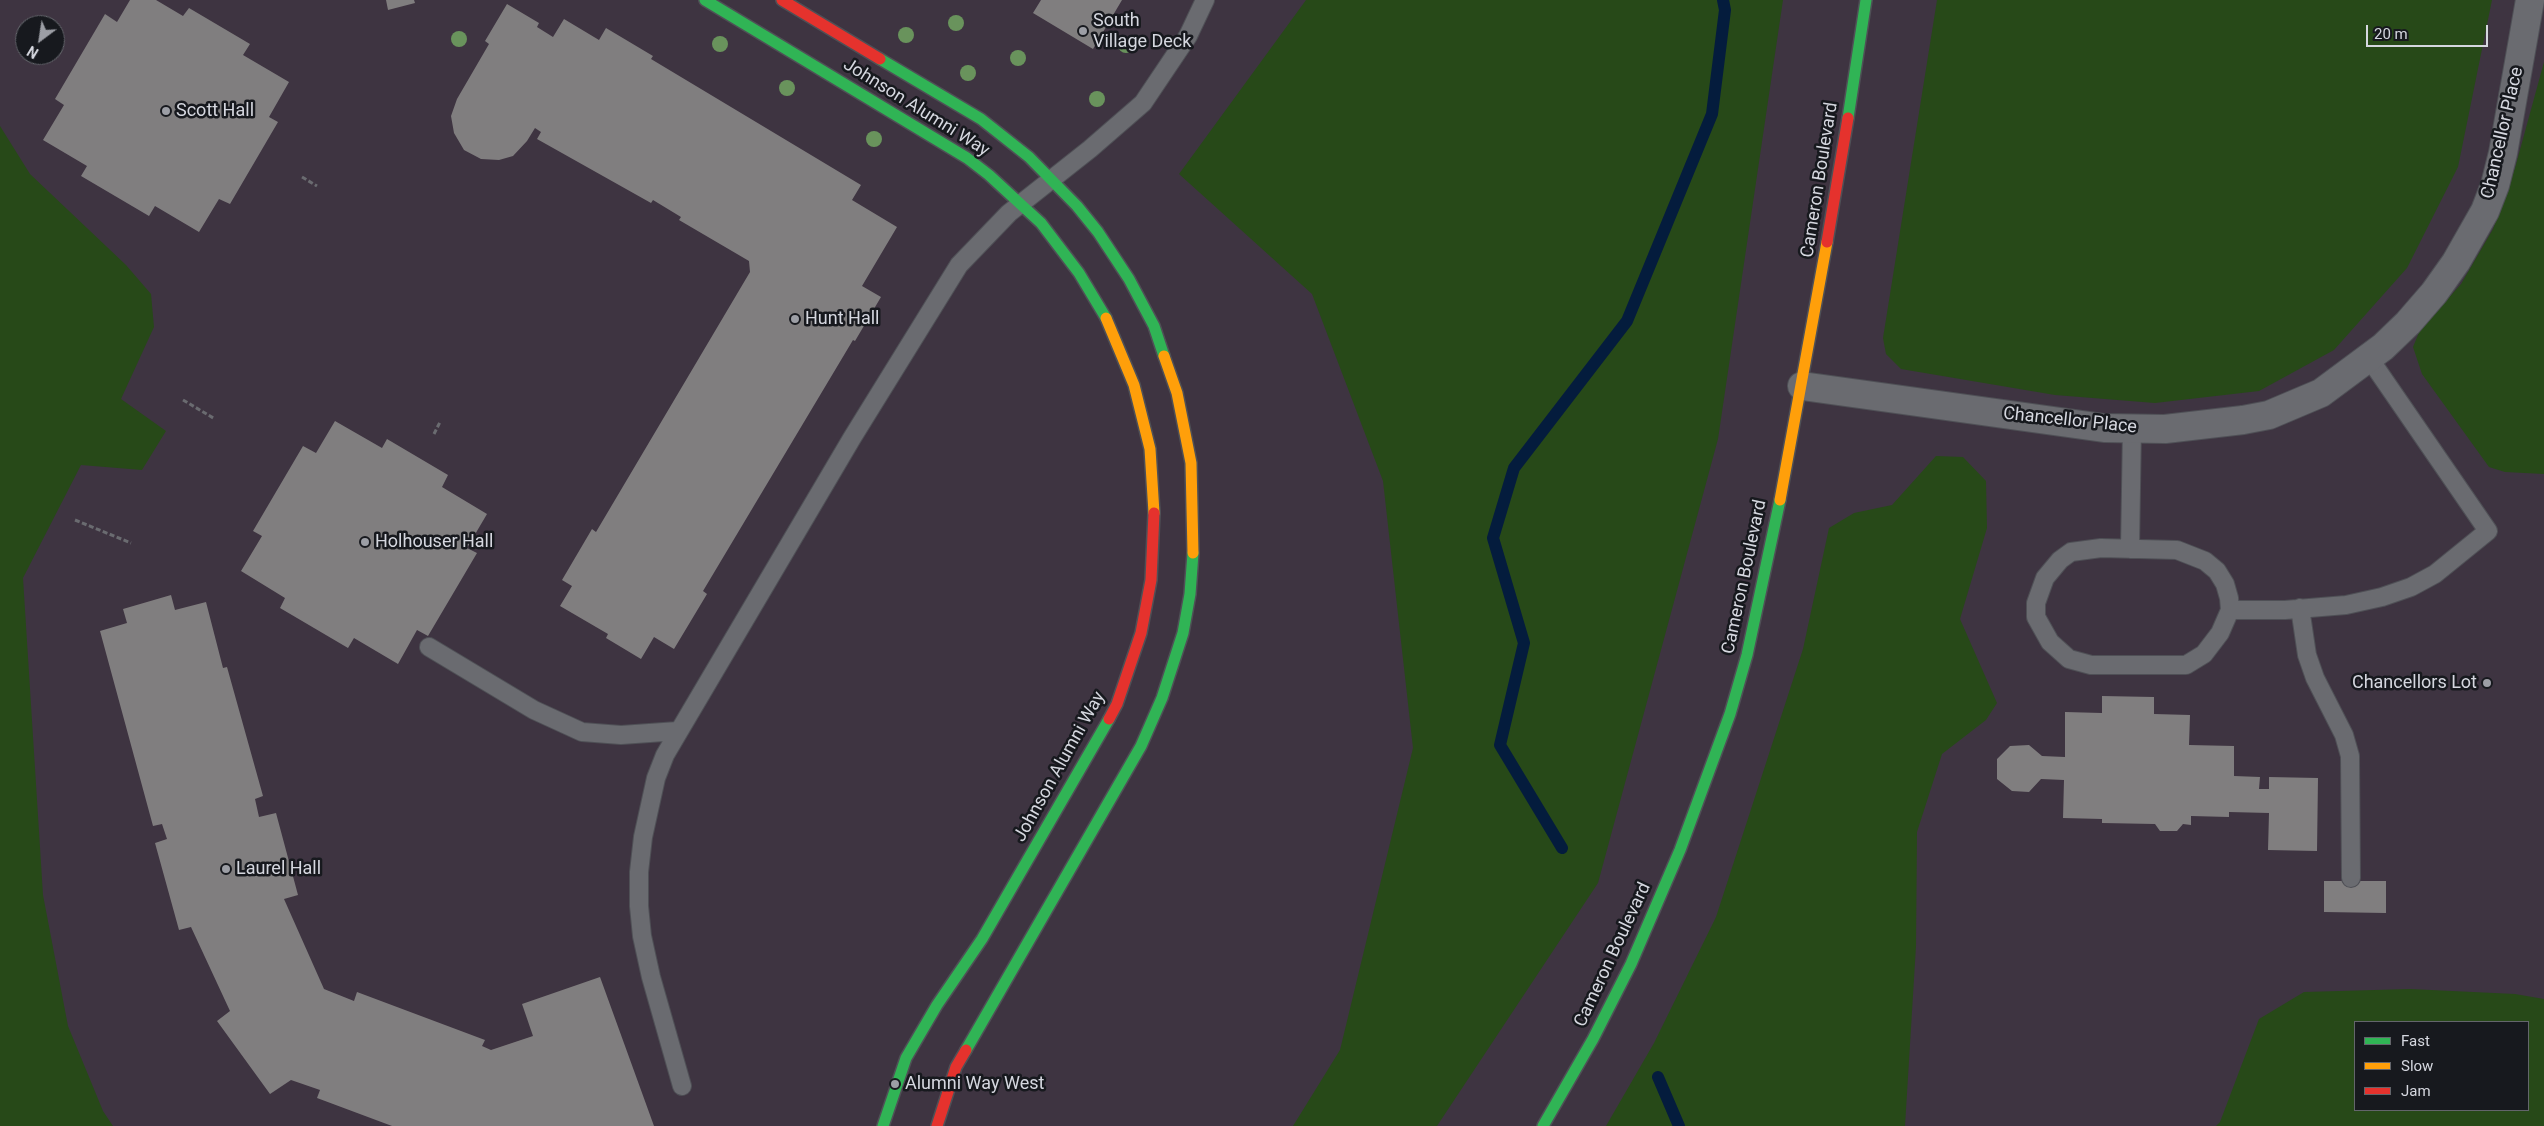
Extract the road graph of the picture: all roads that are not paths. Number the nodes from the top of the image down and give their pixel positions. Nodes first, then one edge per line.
1 (705, 0) edge
2 (782, 0) edge
3 (1205, 0) edge
4 (1866, 0) edge
5 (2530, 0) edge
6 (1052, 179) junction
7 (1021, 204) junction
8 (2369, 358) junction
9 (1802, 386) junction
10 (2132, 428) junction
11 (2130, 549) junction
12 (2300, 608) junction
13 (2230, 610) junction
14 (429, 647) dead end
15 (678, 731) junction
16 (2351, 878) dead end
17 (682, 1086) dead end
18 (883, 1126) edge
19 (937, 1126) edge
20 (1543, 1126) edge

1 - 7 street, Johnson Alumni Way
2 - 6 street, Johnson Alumni Way
3 - 6 lane
4 - 9 street, Cameron Boulevard
5 - 8 street, Chancellor Place
6 - 7 lane
6 - 19 street, Johnson Alumni Way
7 - 15 lane
7 - 18 street, Johnson Alumni Way
8 - 10 street, Chancellor Place
8 - 12 lane
9 - 10 street, Chancellor Place
9 - 20 street, Cameron Boulevard
10 - 11 lane
11 - 13 lane
11 - 13 lane
12 - 13 lane
12 - 16 lane
14 - 15 lane
15 - 17 lane

